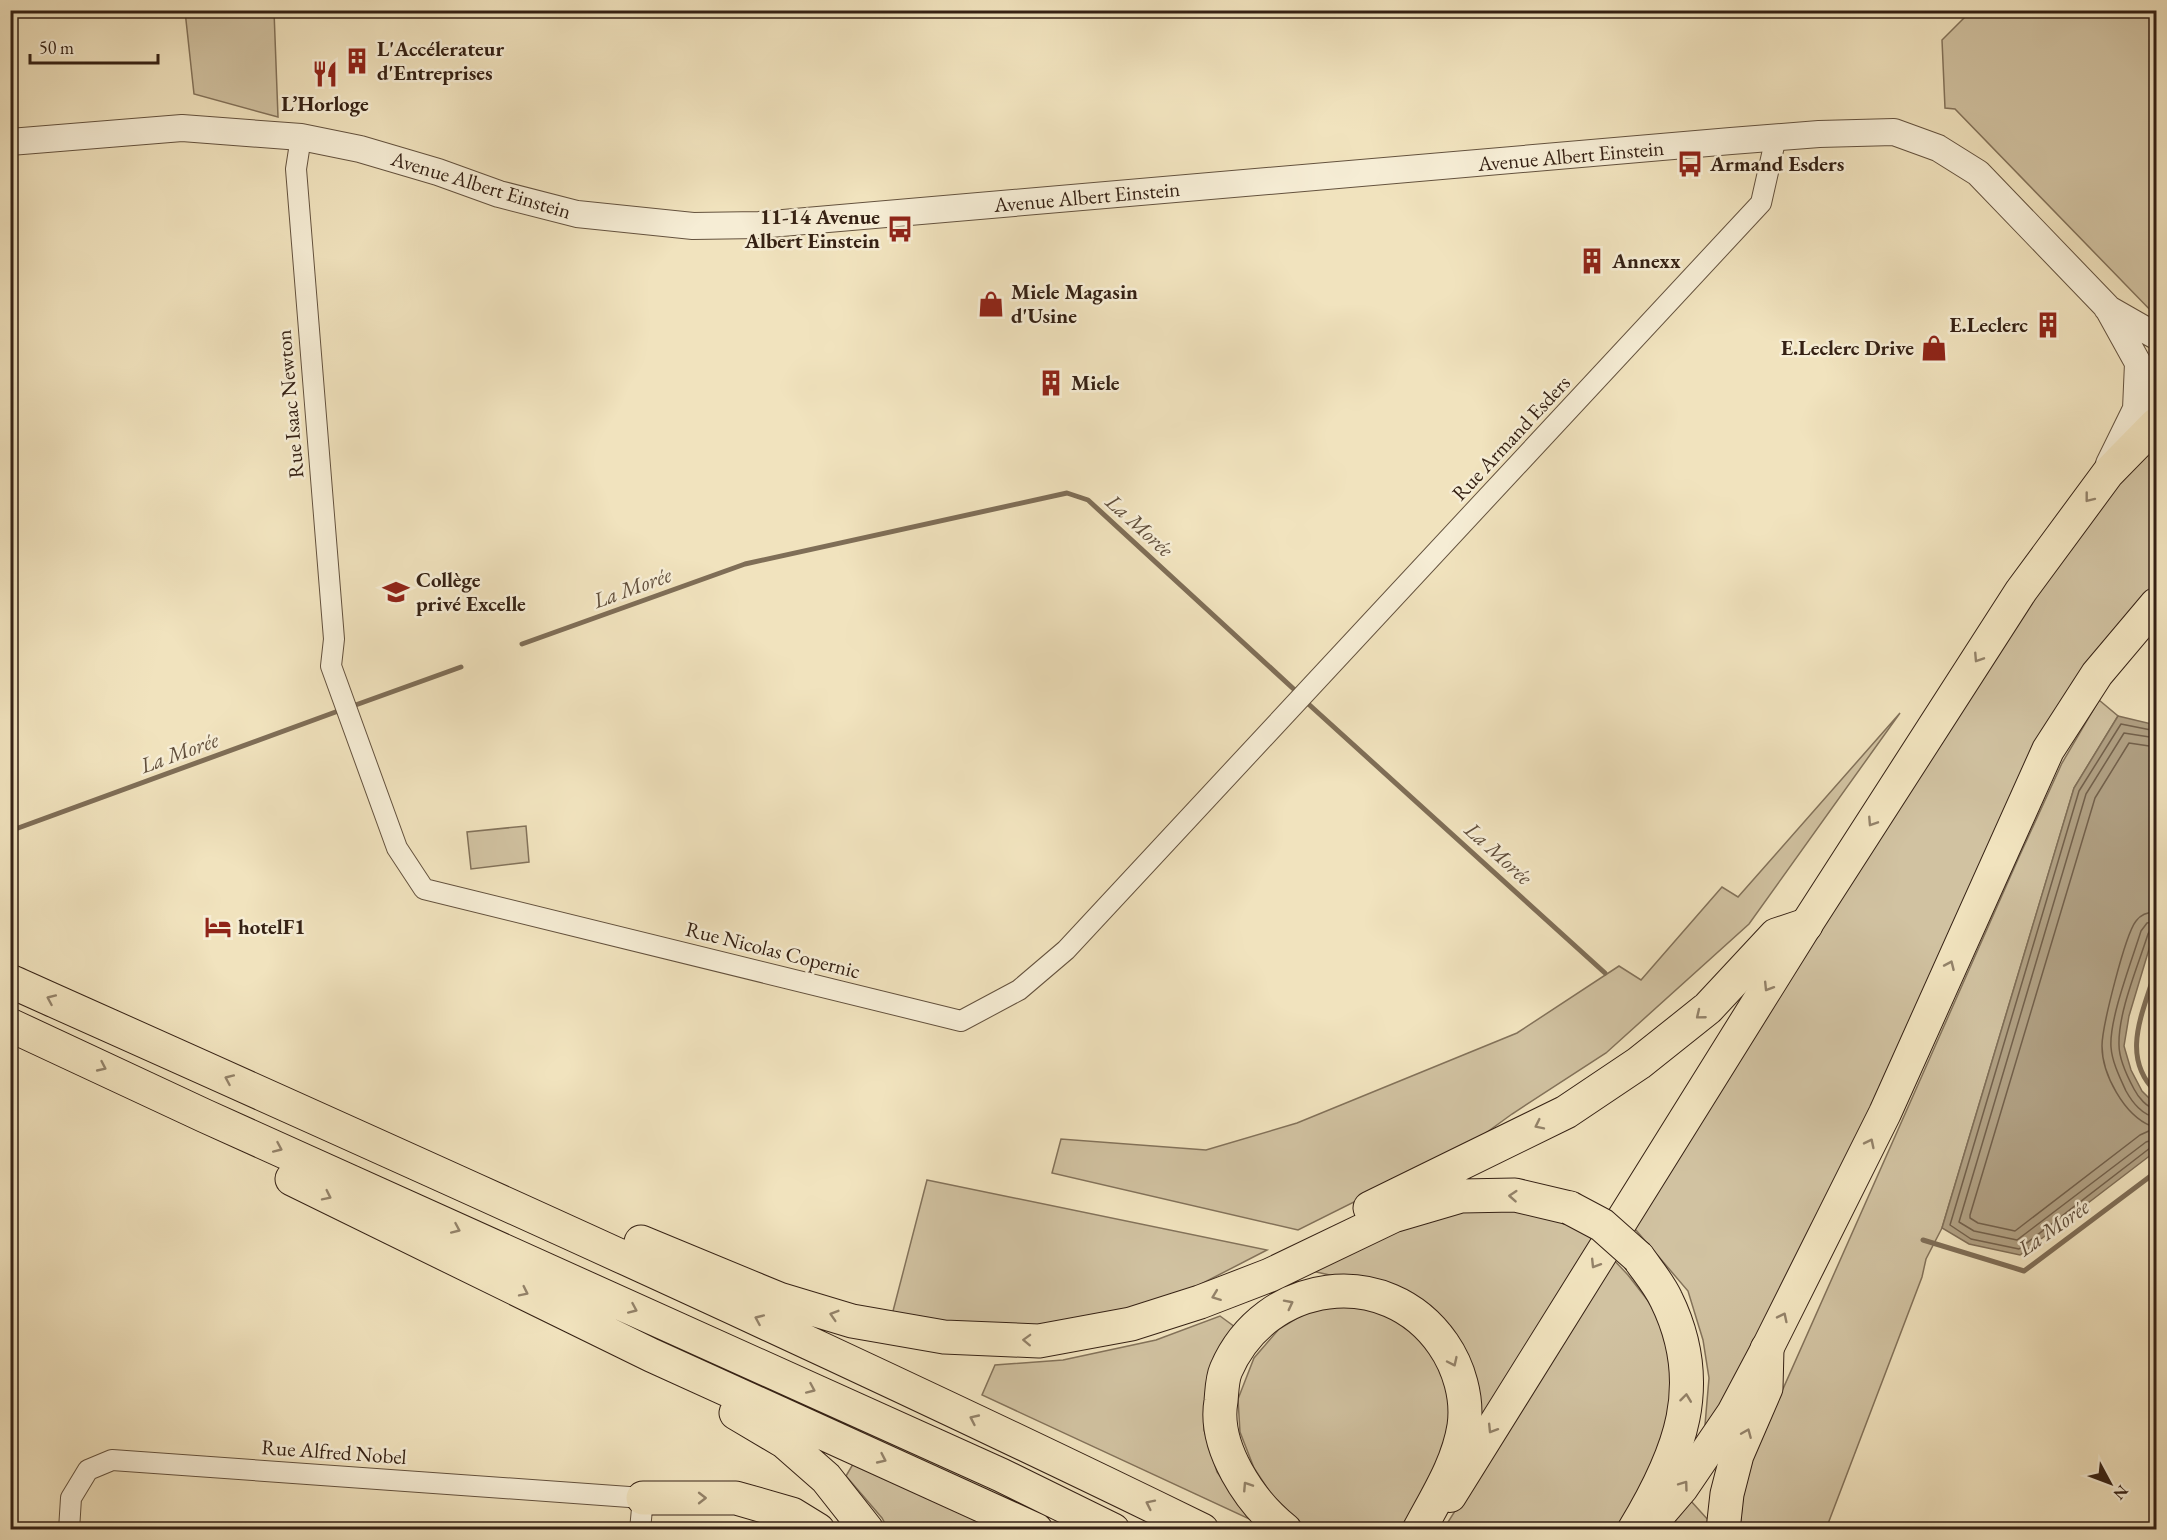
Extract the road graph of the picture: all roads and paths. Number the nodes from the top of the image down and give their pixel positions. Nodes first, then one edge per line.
1 (301, 137) junction
2 (1776, 138) junction
3 (10, 142) edge
4 (2107, 308) junction
5 (2157, 336) edge
6 (2138, 363) junction
7 (2157, 386) edge
8 (2157, 424) edge
9 (2108, 473) junction
10 (2157, 603) edge
11 (331, 666) joint
12 (1250, 754) joint
13 (1806, 925) junction
14 (10, 981) edge
15 (10, 1025) edge
16 (205, 1116) junction
17 (379, 1146) junction
18 (1270, 1275) junction
19 (1767, 1348) junction
20 (651, 1355) junction
21 (642, 1514) edge
22 (69, 1530) edge
23 (818, 1530) edge
24 (867, 1530) edge
25 (1036, 1530) edge
26 (1113, 1530) edge
27 (1202, 1530) edge
28 (1285, 1530) edge
29 (1419, 1530) edge
30 (1428, 1530) edge
31 (1634, 1530) edge
32 (1646, 1530) edge
33 (1723, 1530) edge

1 - 2 street, Avenue Albert Einstein
1 - 3 street, Avenue Albert Einstein
1 - 11 street, Rue Isaac Newton
2 - 4 street, Avenue Albert Einstein
2 - 12 street, Rue Armand Esders
4 - 5 street, Avenue Albert Einstein
4 - 6 street, Avenue Albert Einstein
6 - 7 street, Avenue Albert Einstein
6 - 9 street
8 - 9 main road
9 -> 13 main road
19 -> 10 main road
11 - 12 street, Rue Nicolas Copernic
13 -> 18 highway
13 -> 30 main road
17 -> 14 highway
15 -> 16 highway
16 -> 20 highway
16 -> 26 highway
18 -> 17 highway
27 -> 17 highway
31 -> 18 highway, bridge
32 -> 19 main road
33 -> 19 highway
20 - 24 highway
20 -> 25 highway
21 - 22 street, Rue Alfred Nobel
21 -> 23 highway
28 -> 29 highway

